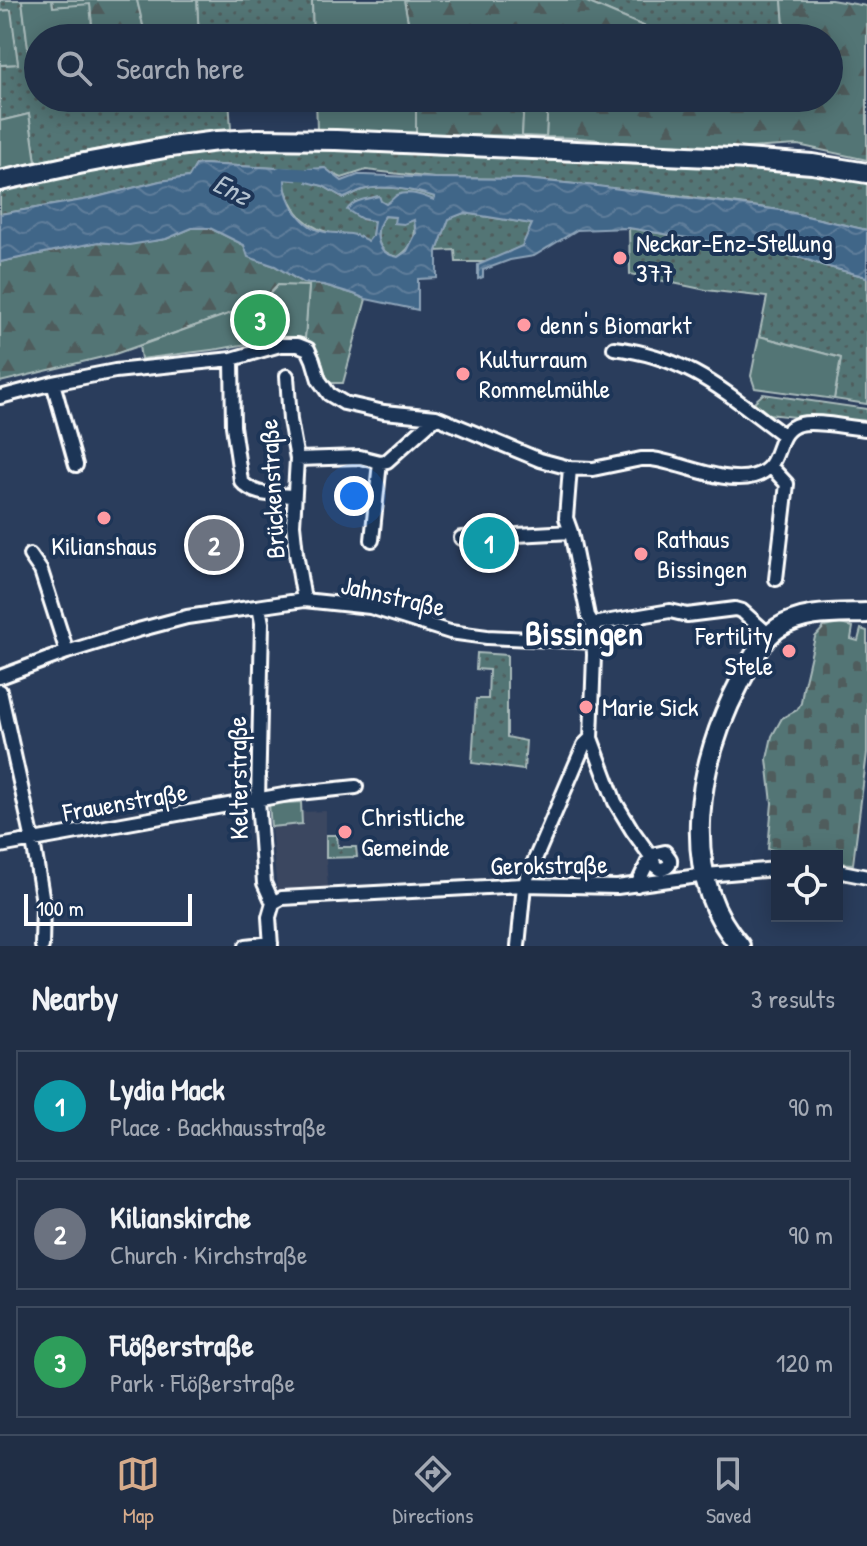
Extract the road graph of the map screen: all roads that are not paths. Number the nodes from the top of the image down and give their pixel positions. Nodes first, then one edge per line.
1 (867, 173) edge
2 (0, 181) edge
3 (614, 348) dead end
4 (232, 359) junction
5 (287, 376) dead end
6 (53, 383) junction
7 (0, 397) edge
8 (436, 417) junction
9 (867, 429) edge
10 (783, 435) junction
11 (297, 459) junction
12 (380, 462) junction
13 (76, 465) dead end
14 (771, 467) junction
15 (570, 468) junction
16 (294, 496) junction
17 (571, 532) junction
18 (461, 538) dead end
19 (372, 540) dead end
20 (30, 555) dead end
21 (776, 579) dead end
22 (304, 600) junction
23 (259, 607) junction
24 (867, 613) edge
25 (593, 624) junction
26 (769, 635) junction
27 (594, 642) junction
28 (67, 652) junction
29 (0, 677) edge
30 (0, 691) edge
31 (591, 738) junction
32 (356, 787) dead end
33 (258, 800) junction
34 (33, 841) junction
35 (0, 846) edge
36 (771, 870) edge
37 (843, 872) edge
38 (706, 875) junction
39 (867, 877) edge
40 (524, 885) junction
41 (637, 885) junction
42 (273, 903) junction
43 (271, 944) edge
44 (42, 946) edge
45 (246, 946) edge
46 (518, 946) edge
47 (740, 946) edge

1 - 2 main road
3 - 10 street
4 - 6 street
4 - 8 street
4 - 16 street
5 - 11 street, Brückenstraße
6 - 7 street
6 - 13 street
8 - 12 street
8 - 15 street
9 - 10 street
10 - 14 street
11 - 12 street
11 - 16 street, Brückenstraße
12 - 19 street
14 - 15 street
14 - 21 street
15 - 17 street
16 - 22 street, Brückenstraße
17 - 18 street
17 - 25 street
20 - 28 street
22 - 23 street, Jahnstraße
22 - 27 street, Jahnstraße
23 - 28 street, Jahnstraße
23 - 33 street, Kelterstraße
24 - 26 main road
25 - 26 street
25 - 27 street
26 - 38 main road
27 - 31 street
28 - 29 street, Jahnstraße
30 - 34 street
31 - 40 street
31 - 41 street
32 - 33 street, Frauenstraße
33 - 34 street, Frauenstraße
33 - 42 street, Kelterstraße
34 - 35 street, Frauenstraße
34 - 44 street
36 - 38 street, Gerokstraße
37 - 39 street
38 - 41 street, Gerokstraße
38 - 47 main road
40 - 41 street, Gerokstraße
40 - 42 street, Gerokstraße
40 - 46 street
42 - 43 street, Kelterstraße
43 - 45 street

